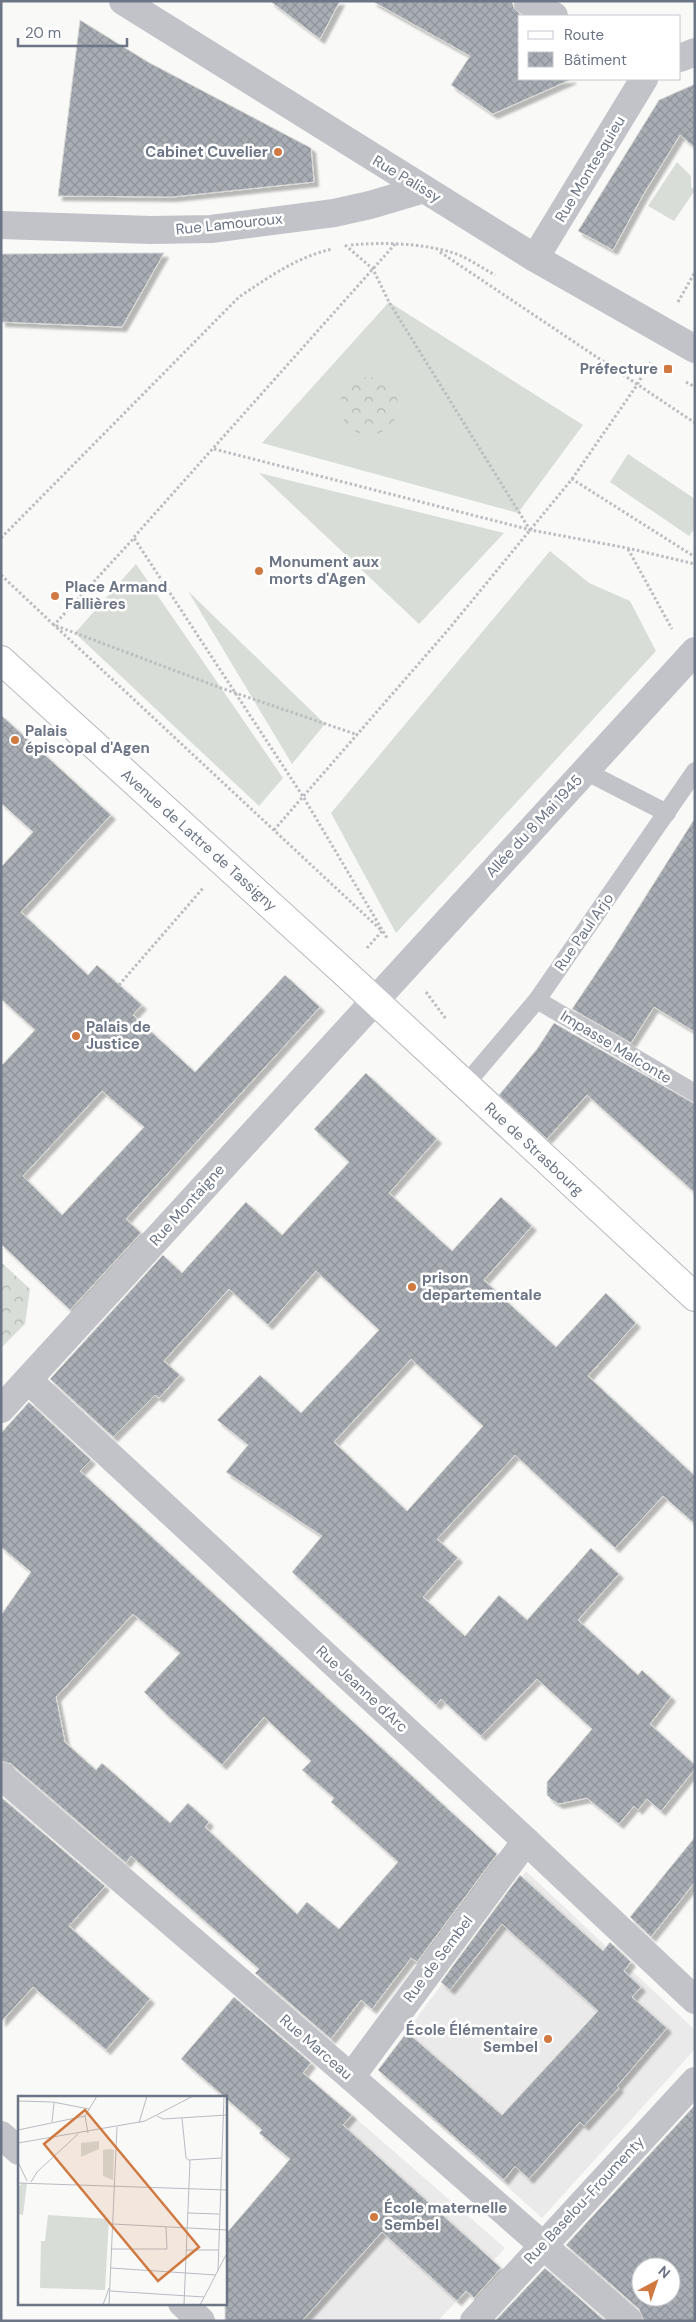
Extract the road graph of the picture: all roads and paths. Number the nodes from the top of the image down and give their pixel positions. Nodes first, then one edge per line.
1 (122, 1) edge
2 (528, 1) edge
3 (552, 15) edge
4 (695, 52) edge
5 (681, 58) edge
6 (643, 80) edge
7 (424, 189) junction
8 (1, 225) edge
9 (396, 242) junction
10 (346, 246) junction
11 (438, 250) junction
12 (536, 258) junction
13 (372, 269) junction
14 (695, 272) edge
15 (498, 276) dead end
16 (663, 332) junction
17 (695, 349) edge
18 (637, 385) junction
19 (695, 423) edge
20 (214, 449) junction
21 (572, 479) junction
22 (531, 530) junction
23 (1, 538) edge
24 (134, 538) junction
25 (627, 548) junction
26 (695, 558) edge
27 (695, 564) edge
28 (1, 575) edge
29 (54, 625) junction
30 (674, 633) dead end
31 (695, 651) edge
32 (1, 660) edge
33 (236, 694) junction
34 (358, 735) junction
35 (585, 771) junction
36 (695, 771) edge
37 (304, 798) junction
38 (667, 813) junction
39 (274, 830) junction
40 (225, 863) junction
41 (382, 931) junction
42 (406, 965) junction
43 (345, 973) junction
44 (119, 985) dead end
45 (537, 1000) junction
46 (374, 1001) junction
47 (448, 1021) dead end
48 (465, 1085) junction
49 (695, 1093) edge
50 (695, 1296) edge
51 (28, 1380) junction
52 (1, 1409) edge
53 (1, 1776) edge
54 (526, 1841) junction
55 (695, 2000) edge
56 (351, 2077) junction
57 (695, 2081) edge
58 (1, 2135) edge
59 (18, 2150) edge
60 (542, 2244) junction
61 (183, 2304) edge
62 (201, 2321) edge
63 (474, 2321) edge
64 (629, 2321) edge

1 - 7 street, Rue Palissy
2 - 3 street
4 - 5 street
6 - 12 street, Rue Montesquieu
7 - 8 street, Rue Lamouroux
7 - 12 street, Rue Palissy
9 - 10 path
9 - 11 path
9 - 13 path
10 - 13 path
10 - 23 path
11 - 15 path
11 - 18 path
12 - 16 street, Rue Palissy
13 - 20 path
13 - 22 path
14 - 16 path
16 - 17 street, Rue Palissy
16 - 18 path
18 - 19 path
18 - 21 path
20 - 22 path
20 - 24 path
21 - 22 path
21 - 26 path
22 - 25 path
22 - 34 path
24 - 29 path
24 - 33 path
25 - 27 path
25 - 30 path
28 - 29 path
29 - 33 path
29 - 39 path
31 - 35 street, Allée du 8 Mai 1945
32 - 40 street, Avenue de Lattre de Tassigny
33 - 34 path
33 - 37 path
34 - 37 path
35 - 38 lane
35 - 42 street, Allée du 8 Mai 1945
36 - 38 lane, Rue Paul Arjo
37 - 39 path
37 - 41 path
38 - 45 lane, Rue Paul Arjo
39 - 41 path
40 - 43 street, Avenue de Lattre de Tassigny
40 - 44 path
41 - 42 path
41 - 43 path
42 - 46 street, Allée du 8 Mai 1945
42 - 47 path
43 - 46 street, Avenue de Lattre de Tassigny
45 - 48 lane, Rue Paul Arjo
45 - 49 lane, Impasse Malconte
46 - 48 street, Rue de Strasbourg
46 - 51 street, Rue Montaigne
48 - 50 street, Rue de Strasbourg
51 - 52 street, Rue Montaigne
51 - 54 street, Rue Jeanne d'Arc
53 - 56 street, Rue Marceau
54 - 55 street, Rue Jeanne d'Arc
54 - 56 street, Rue de Sembel
56 - 60 street, Rue Marceau
57 - 60 street, Rue Baselou-Froumenty
58 - 59 street
60 - 63 street, Rue Baselou-Froumenty
60 - 64 street, Rue Marceau
61 - 62 street

